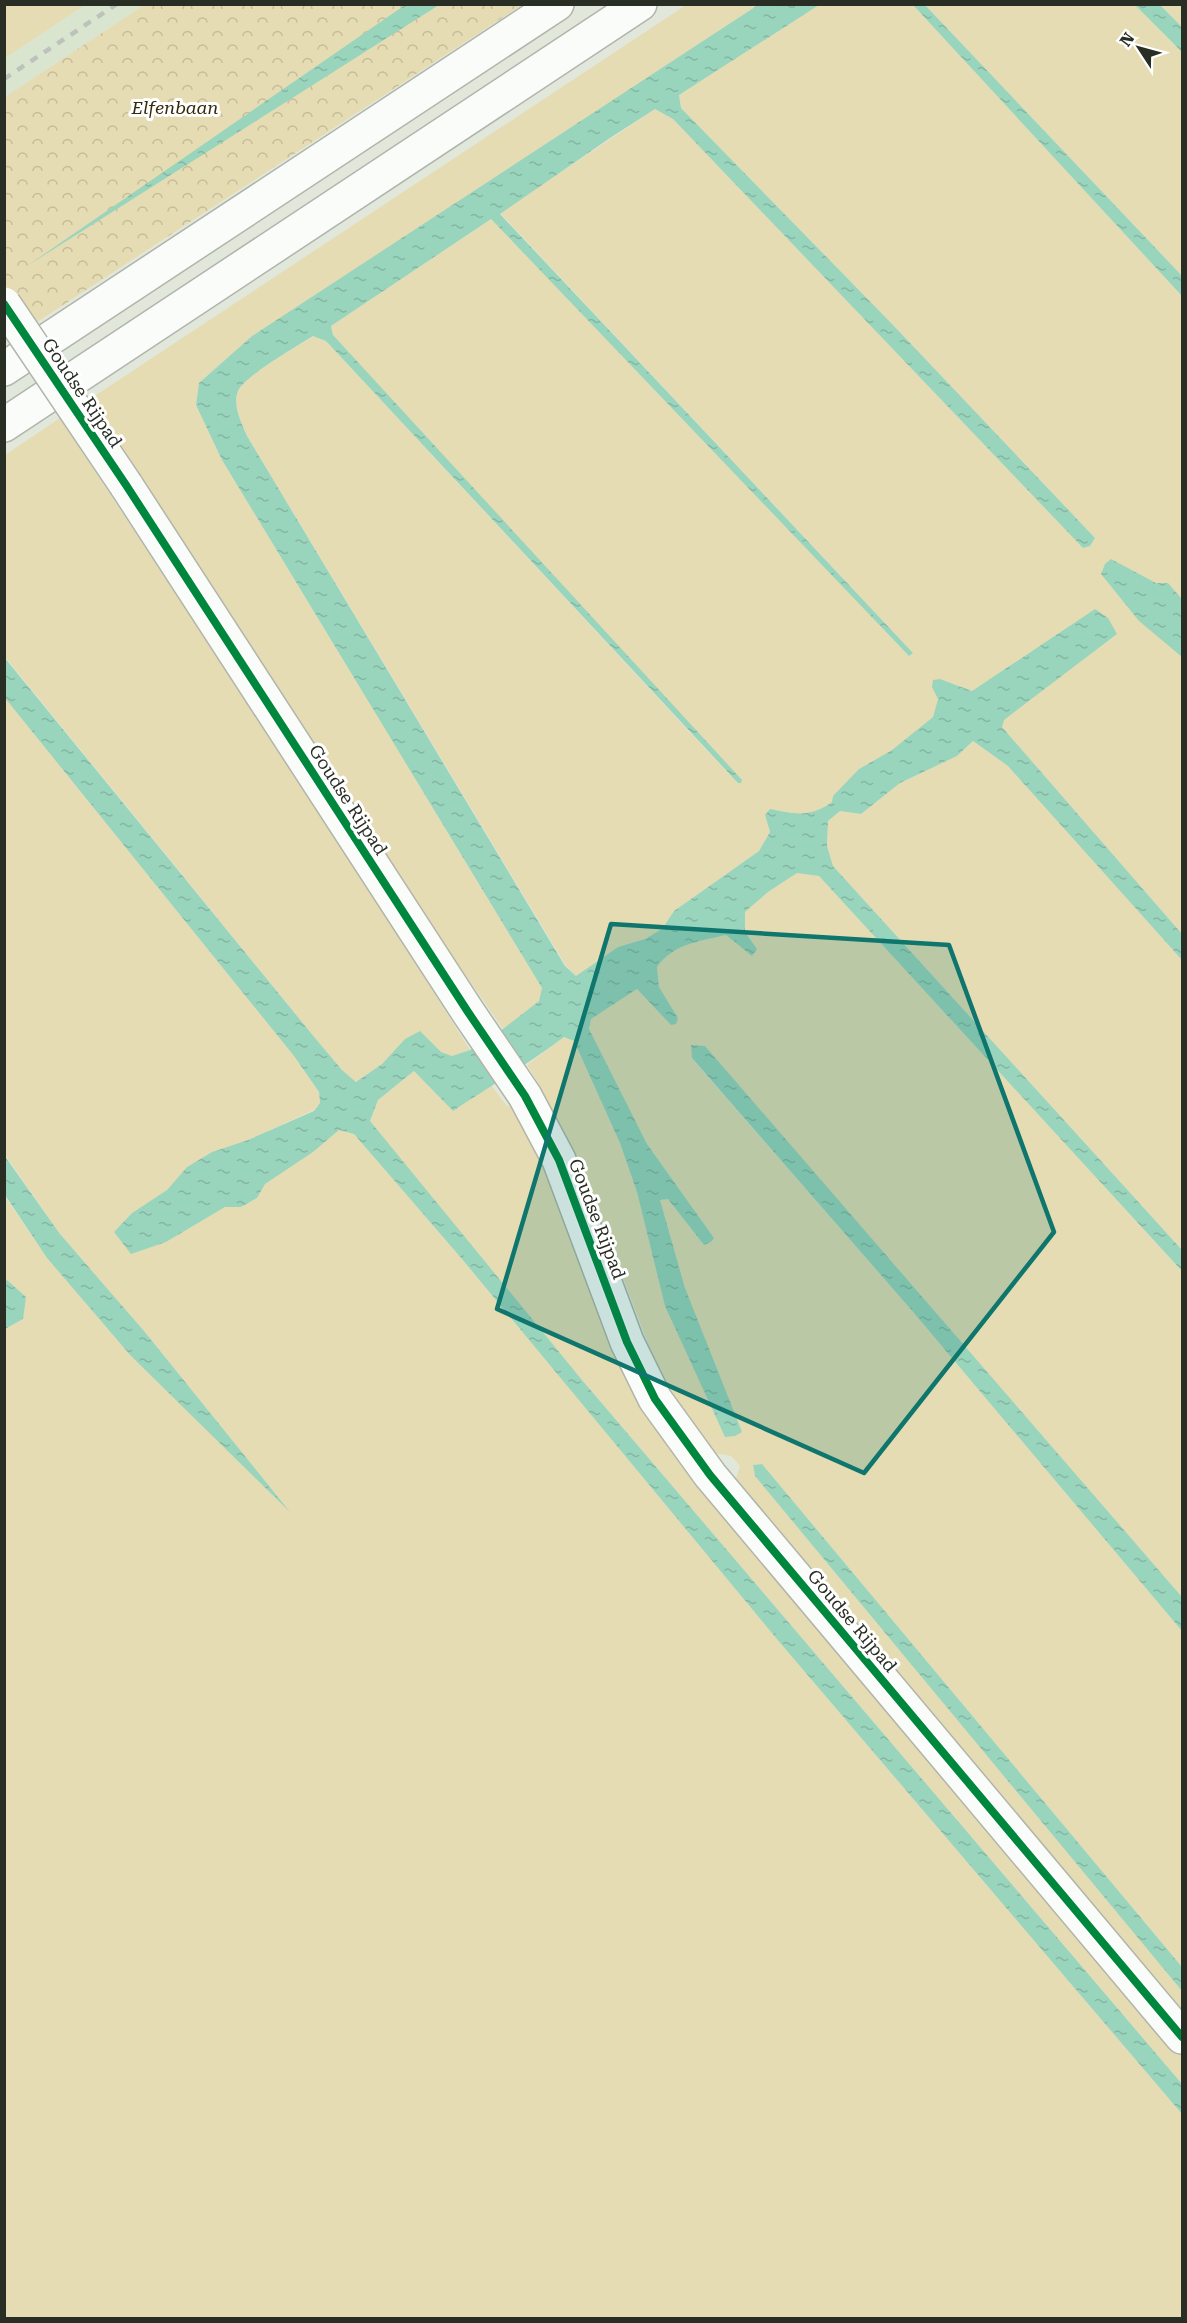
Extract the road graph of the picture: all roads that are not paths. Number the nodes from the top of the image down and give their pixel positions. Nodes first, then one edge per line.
1 (557, 4) edge
2 (640, 4) edge
3 (4, 304) edge
4 (4, 369) edge
5 (4, 425) edge
6 (1182, 2037) edge

1 - 4 main road
2 - 5 main road
3 - 6 main road, Goudse Rijpad, bridge

